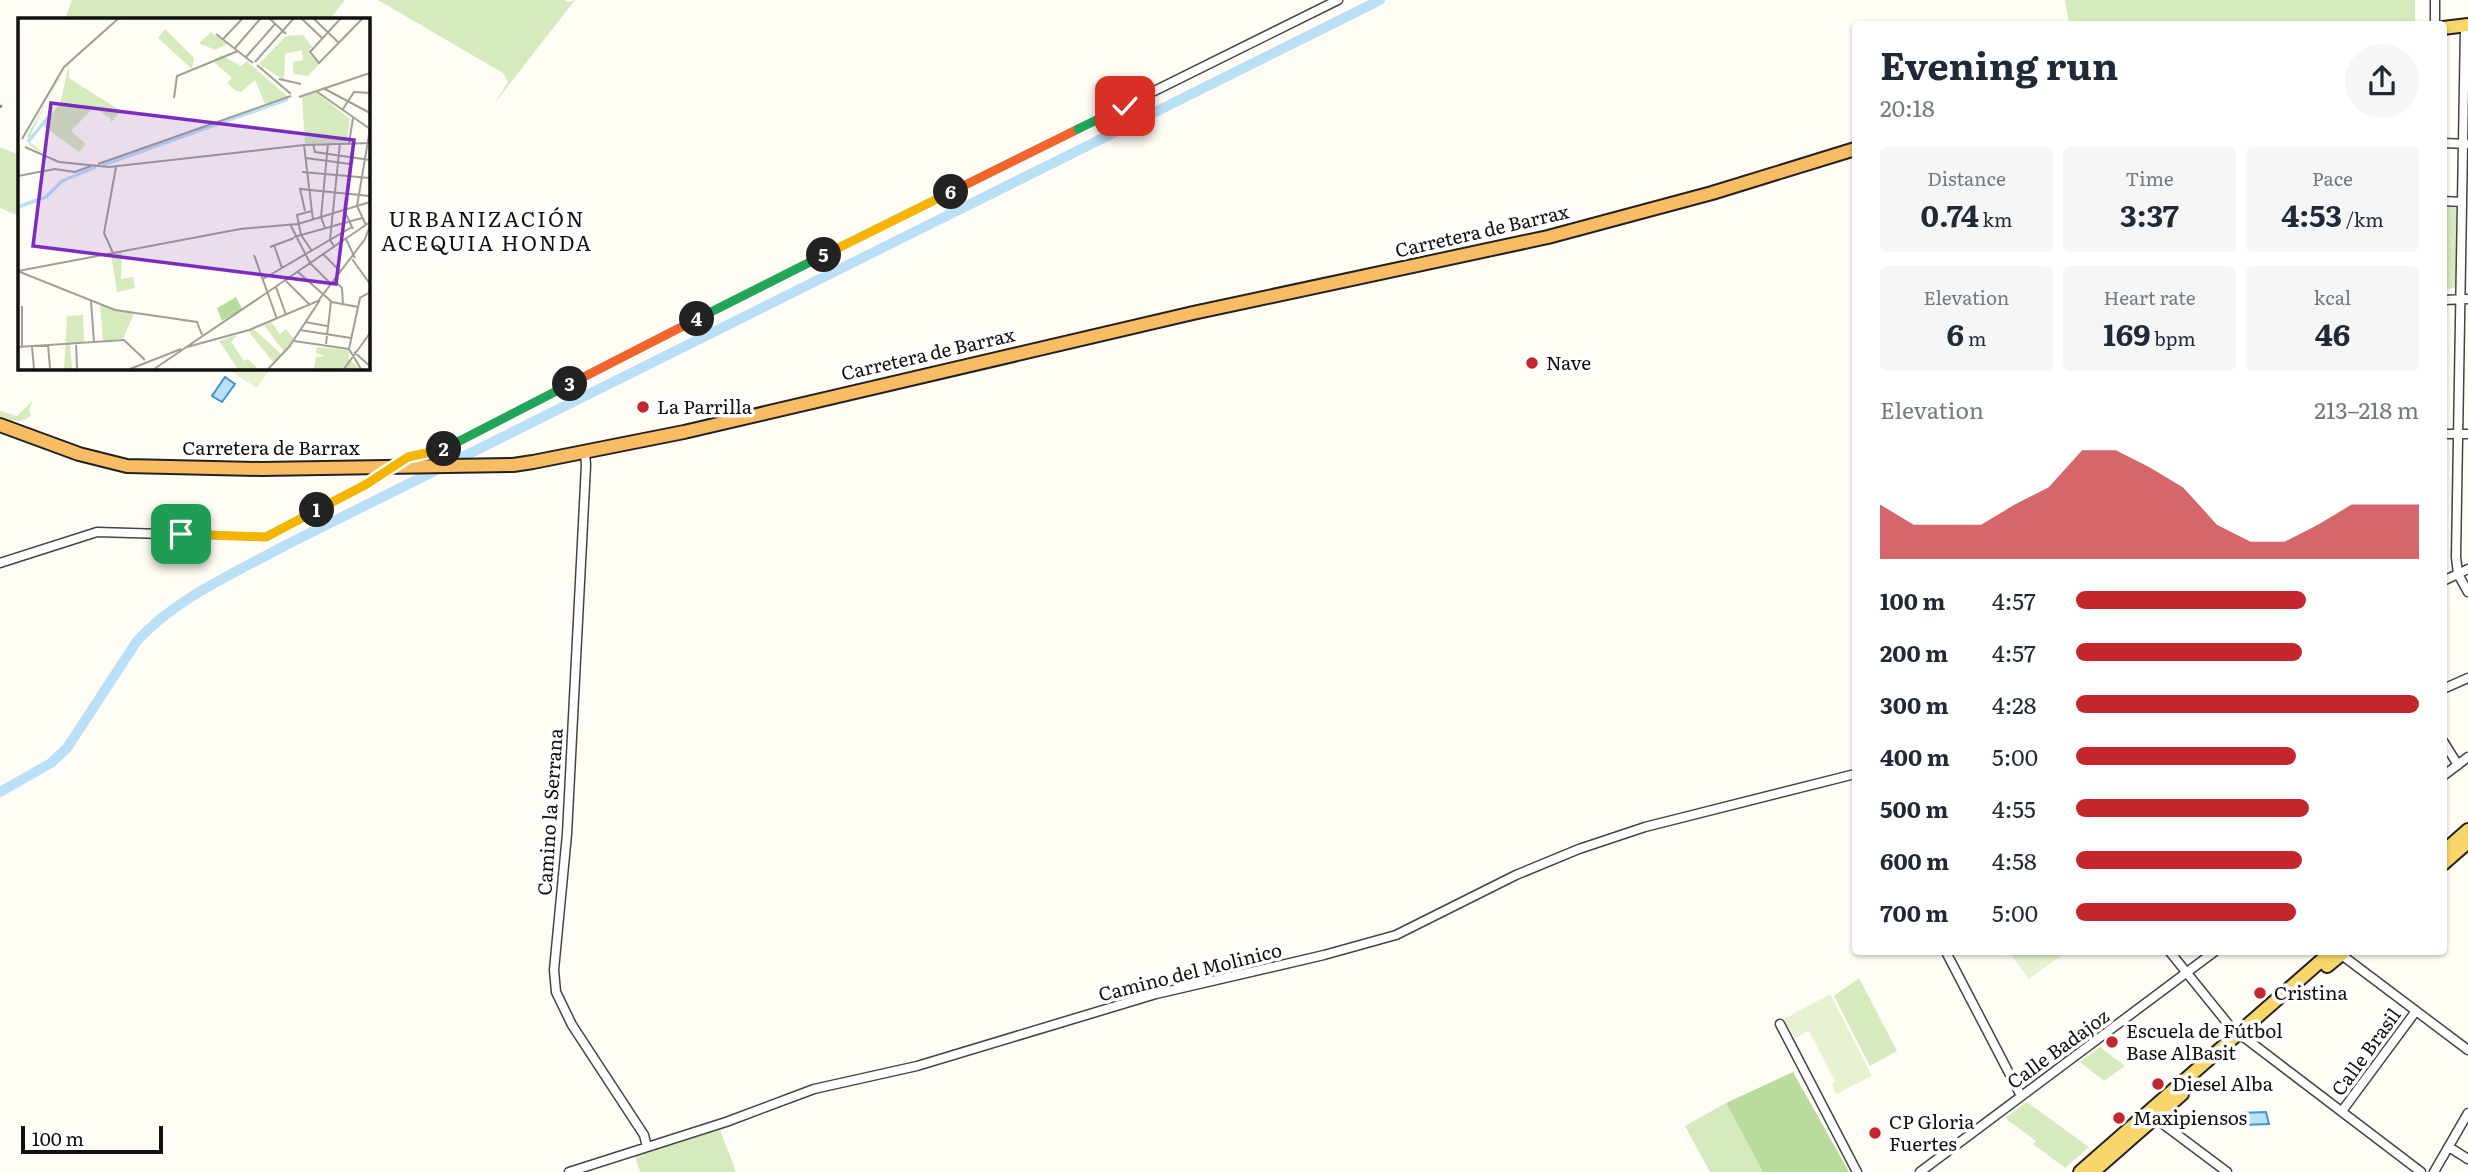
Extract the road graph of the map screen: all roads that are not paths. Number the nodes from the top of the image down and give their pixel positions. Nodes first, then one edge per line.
1 (1338, 0) edge
2 (2435, 0) edge
3 (2435, 21) edge
4 (2466, 25) edge
5 (2447, 27) edge
6 (2447, 143) edge
7 (2465, 144) edge
8 (1852, 150) edge
9 (2447, 201) edge
10 (2462, 201) junction
11 (2465, 299) edge
12 (2447, 300) edge
13 (0, 425) edge
14 (2464, 434) edge
15 (585, 453) junction
16 (391, 467) junction
17 (0, 563) edge
18 (2468, 569) edge
19 (2458, 574) junction
20 (2447, 579) edge
21 (2468, 593) edge
22 (2468, 678) edge
23 (2447, 687) edge
24 (2447, 747) edge
25 (2468, 757) edge
26 (2458, 765) junction
27 (2447, 773) edge
28 (1852, 775) edge
29 (2468, 830) edge
30 (2468, 842) edge
31 (2447, 848) edge
32 (2447, 860) edge
33 (1948, 955) edge
34 (2172, 955) edge
35 (2210, 955) edge
36 (2336, 955) edge
37 (2341, 955) edge
38 (2187, 974) junction
39 (2416, 1011) junction
40 (1780, 1024) dead end
41 (2241, 1036) junction
42 (2468, 1050) edge
43 (2021, 1096) junction
44 (2342, 1111) junction
45 (2468, 1113) edge
46 (2152, 1115) junction
47 (648, 1147) junction
48 (2449, 1147) junction
49 (2468, 1159) edge
50 (569, 1172) edge
51 (1857, 1172) edge
52 (1920, 1172) edge
53 (2080, 1172) edge
54 (2093, 1172) edge
55 (2227, 1172) edge
56 (2421, 1172) edge
57 (2434, 1172) edge

1 - 16 street
2 - 3 street
4 - 5 main road
4 - 7 street
6 - 7 street
7 - 10 street
8 - 15 highway, Carretera de Barrax
9 - 10 street
10 - 11 street
11 - 12 street
11 - 14 street
13 - 16 highway, Carretera de Barrax
14 - 19 street
15 - 16 highway, Carretera de Barrax
15 - 47 street, Camino la Serrana
16 - 17 street
18 - 19 street
19 - 20 street
19 - 21 street
22 - 23 street
24 - 26 street
25 - 26 street
26 - 27 street
28 - 47 street, Camino del Molinico
29 - 31 main road
30 - 32 main road
33 - 43 street
34 - 38 street
35 - 38 street, Calle Badajoz
36 - 41 main road
37 - 39 street
38 - 41 street
38 - 43 street, Calle Badajoz
39 - 42 street
39 - 44 street, Calle Brasil
40 - 51 street
41 - 44 street
41 - 46 main road
43 - 52 street, Calle Badajoz
44 - 56 street
45 - 48 street
46 - 53 main road
46 - 54 main road
46 - 55 street
47 - 50 street, Camino del Molinico
48 - 49 street
48 - 57 street

